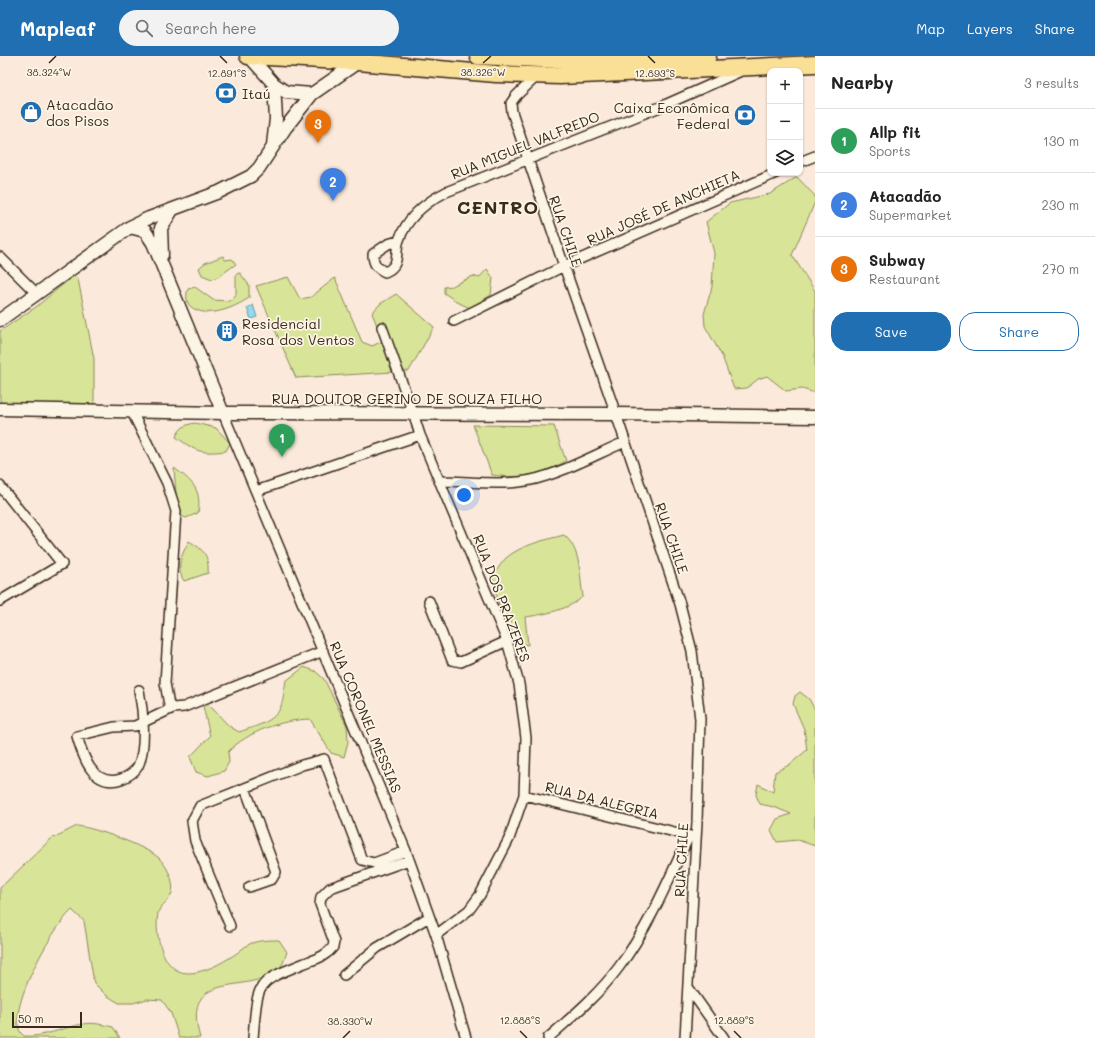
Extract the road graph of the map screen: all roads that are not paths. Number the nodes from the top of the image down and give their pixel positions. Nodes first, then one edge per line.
1 (248, 56) edge
2 (478, 56) edge
3 (708, 56) edge
4 (358, 62) junction
5 (815, 64) edge
6 (747, 68) junction
7 (537, 76) junction
8 (274, 84) junction
9 (312, 94) junction
10 (273, 146) junction
11 (815, 156) edge
12 (527, 160) junction
13 (803, 161) edge
14 (769, 176) edge
15 (172, 210) junction
16 (130, 227) junction
17 (398, 240) junction
18 (0, 257) edge
19 (564, 266) junction
20 (164, 269) junction
21 (37, 294) junction
22 (0, 320) edge
23 (454, 321) dead end
24 (382, 327) dead end
25 (0, 409) edge
26 (131, 410) junction
27 (223, 413) junction
28 (413, 413) junction
29 (616, 414) junction
30 (815, 416) edge
31 (420, 435) junction
32 (625, 442) junction
33 (439, 481) junction
34 (0, 486) edge
35 (256, 491) junction
36 (0, 601) edge
37 (429, 601) dead end
38 (507, 641) junction
39 (323, 652) junction
40 (139, 690) dead end
41 (173, 708) junction
42 (142, 723) junction
43 (245, 788) junction
44 (524, 795) junction
45 (692, 836) junction
46 (408, 856) junction
47 (362, 860) junction
48 (357, 878) junction
49 (249, 887) dead end
50 (429, 918) junction
51 (230, 926) dead end
52 (436, 935) junction
53 (344, 976) dead end
54 (688, 987) junction
55 (253, 1038) edge
56 (466, 1038) edge
57 (548, 1038) edge
58 (685, 1038) edge
59 (724, 1038) edge

1 - 4 highway
1 - 8 main road
2 - 3 highway
4 - 7 highway
4 - 9 main road
5 - 6 highway
6 - 7 highway
6 - 12 street, RUA MIGUEL VALFREDO
7 - 12 street, RUA CHILE
8 - 9 main road
8 - 10 main road
9 - 10 main road
10 - 15 main road
11 - 13 street
12 - 17 street, RUA MIGUEL VALFREDO
12 - 19 street, RUA CHILE
14 - 19 street, RUA JOSÉ DE ANCHIETA
15 - 16 main road
15 - 20 main road
16 - 20 main road
16 - 21 main road
17 - 17 street, RUA MIGUEL VALFREDO
18 - 21 street
19 - 23 street, RUA JOSÉ DE ANCHIETA
19 - 29 street, RUA CHILE
20 - 27 main road
21 - 22 main road
24 - 28 street, RUA DOS PRAZERES
25 - 26 main road, RUA DOUTOR GERINO DE SOUZA FILHO
26 - 27 main road, RUA DOUTOR GERINO DE SOUZA FILHO
26 - 41 street
27 - 28 main road, RUA DOUTOR GERINO DE SOUZA FILHO
27 - 35 street, RUA CORONEL MESSIAS
28 - 29 main road, RUA DOUTOR GERINO DE SOUZA FILHO
28 - 31 street, RUA DOS PRAZERES
29 - 30 main road, RUA DOUTOR GERINO DE SOUZA FILHO
29 - 32 street, RUA CHILE
31 - 33 street, RUA DOS PRAZERES
31 - 35 street
32 - 33 street
32 - 45 street, RUA CHILE
33 - 38 street, RUA DOS PRAZERES
34 - 36 street
35 - 39 street, RUA CORONEL MESSIAS
37 - 38 street
38 - 44 street, RUA DOS PRAZERES
39 - 41 street
39 - 46 street, RUA CORONEL MESSIAS
40 - 42 street
41 - 42 street
42 - 42 street
43 - 47 street
43 - 49 street
43 - 51 street
44 - 45 street, RUA DA ALEGRIA
44 - 52 street, RUA DOS PRAZERES
45 - 54 street, RUA CHILE
45 - 57 street
46 - 47 street
46 - 48 street
46 - 50 street, RUA CORONEL MESSIAS
47 - 48 street
48 - 55 street
50 - 52 street, RUA CORONEL MESSIAS
50 - 53 street
52 - 56 street, RUA CORONEL MESSIAS
54 - 58 street, RUA CHILE
54 - 59 street

